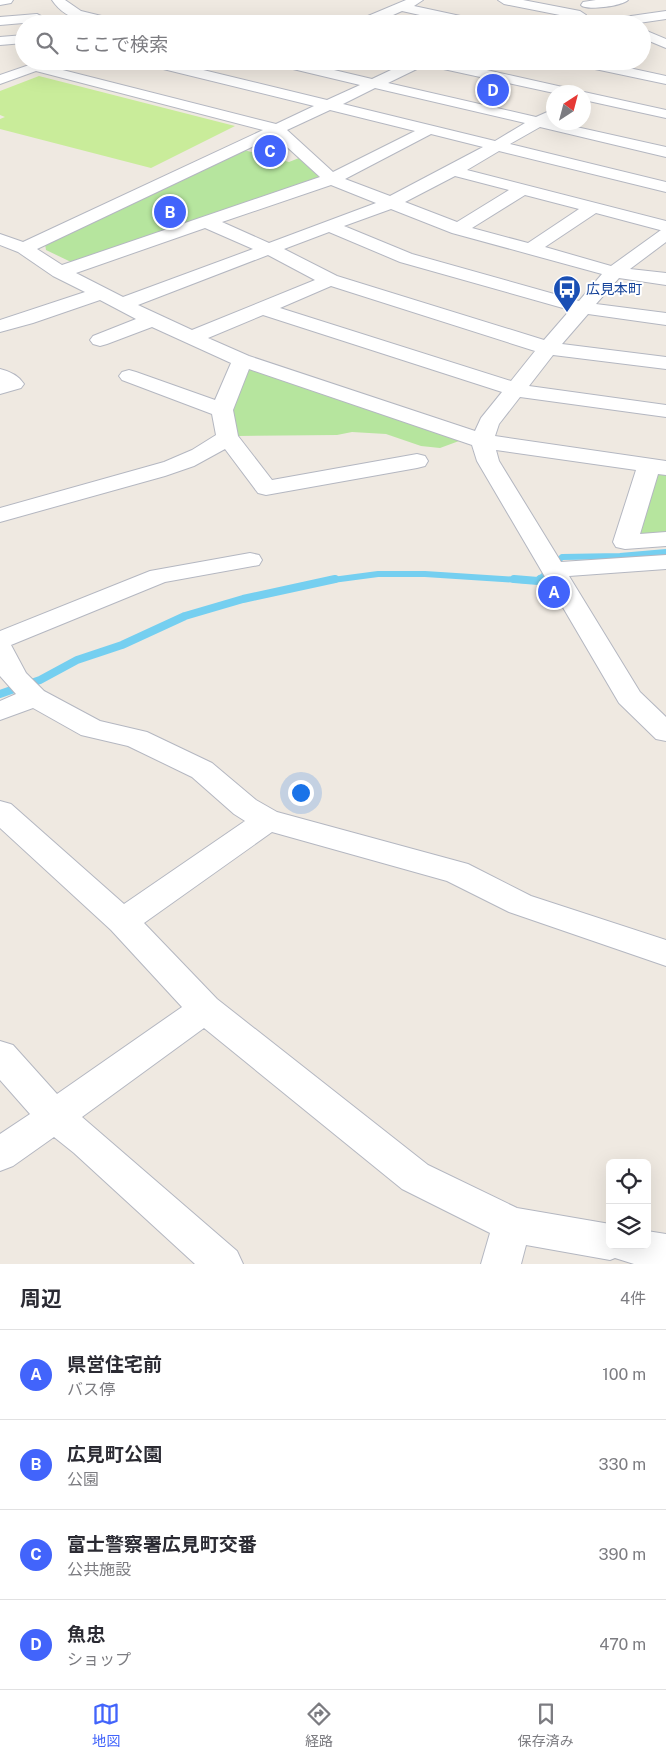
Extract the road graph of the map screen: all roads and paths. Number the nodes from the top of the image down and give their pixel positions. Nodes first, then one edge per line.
1 (1, 0) edge
2 (7, 0) edge
3 (58, 0) edge
4 (418, 0) edge
5 (504, 0) edge
6 (622, 0) edge
7 (401, 7) junction
8 (581, 7) edge
9 (78, 15) edge
10 (382, 15) edge
11 (438, 15) edge
12 (602, 15) edge
13 (666, 15) edge
14 (651, 18) edge
15 (15, 20) edge
16 (0, 21) edge
17 (651, 37) edge
18 (15, 40) edge
19 (0, 41) edge
20 (666, 44) edge
21 (21, 70) edge
22 (56, 70) edge
23 (185, 70) edge
24 (315, 70) edge
25 (403, 70) edge
26 (466, 70) edge
27 (570, 70) edge
28 (591, 70) edge
29 (628, 72) junction
30 (0, 80) edge
31 (666, 80) edge
32 (373, 84) junction
33 (541, 87) junction
34 (546, 88) edge
35 (591, 92) edge
36 (591, 98) edge
37 (328, 105) junction
38 (666, 114) edge
39 (546, 118) edge
40 (538, 122) junction
41 (278, 129) junction
42 (428, 130) junction
43 (497, 145) junction
44 (666, 152) edge
45 (453, 171) junction
46 (331, 178) junction
47 (666, 187) edge
48 (523, 189) junction
49 (390, 203) junction
50 (593, 207) junction
51 (206, 222) junction
52 (331, 226) junction
53 (666, 226) edge
54 (458, 229) junction
55 (666, 234) edge
56 (0, 239) edge
57 (24, 248) junction
58 (269, 249) junction
59 (529, 250) junction
60 (60, 272) junction
61 (614, 272) junction
62 (666, 279) edge
63 (330, 280) junction
64 (102, 292) junction
65 (122, 304) junction
66 (262, 308) junction
67 (583, 308) junction
68 (666, 319) edge
69 (152, 320) junction
70 (0, 326) edge
71 (190, 338) junction
72 (100, 340) dead end
73 (548, 348) junction
74 (242, 360) junction
75 (666, 364) edge
76 (0, 375) edge
77 (130, 376) dead end
78 (0, 388) edge
79 (516, 390) junction
80 (222, 410) junction
81 (666, 411) edge
82 (227, 437) junction
83 (482, 441) junction
84 (417, 461) dead end
85 (657, 467) edge
86 (0, 515) edge
87 (666, 539) edge
88 (250, 560) dead end
89 (666, 562) edge
90 (554, 570) junction
91 (0, 640) edge
92 (0, 648) edge
93 (34, 697) junction
94 (0, 711) edge
95 (655, 711) edge
96 (666, 732) edge
97 (0, 811) edge
98 (268, 820) junction
99 (123, 921) junction
100 (666, 953) edge
101 (205, 1009) junction
102 (0, 1055) edge
103 (56, 1117) junction
104 (0, 1154) edge
105 (512, 1225) junction
106 (606, 1241) edge
107 (650, 1249) edge
108 (666, 1252) edge
109 (223, 1264) edge
110 (501, 1264) edge

1 - 2 street
3 - 9 street
4 - 7 street
5 - 8 street
6 - 8 street
7 - 10 street
7 - 11 street
8 - 12 street
13 - 14 street
15 - 16 street
17 - 20 street
18 - 19 street
21 - 30 street
22 - 41 street
23 - 37 street
24 - 32 street
25 - 32 street
26 - 33 street
27 - 33 street
28 - 29 street
29 - 31 street
29 - 35 street
32 - 37 street
32 - 40 street
33 - 34 street
36 - 38 street
37 - 41 street
37 - 42 street
39 - 40 street
40 - 43 street
40 - 44 street
41 - 46 street
41 - 57 street
42 - 43 street
42 - 46 street
43 - 45 street
43 - 47 street
45 - 48 street
45 - 49 street
46 - 49 street
46 - 51 street
48 - 50 street
48 - 54 street
49 - 52 street
49 - 54 street
50 - 53 street
50 - 59 street
51 - 58 street
51 - 60 street
52 - 58 street
52 - 67 street
54 - 59 street
55 - 61 street
56 - 57 street
57 - 60 street
58 - 63 street
58 - 65 street
59 - 61 street
60 - 64 street
61 - 62 street
61 - 67 street
63 - 66 street
63 - 73 street
64 - 65 street
64 - 70 street
65 - 69 street
66 - 71 street
66 - 79 street
67 - 68 street
67 - 73 street
69 - 71 street
69 - 72 street
71 - 74 street
73 - 75 street
73 - 79 street
74 - 80 street
74 - 83 street
76 - 78 street
77 - 80 street
79 - 81 street
79 - 83 street
80 - 82 street
82 - 84 street
82 - 86 street
83 - 85 street
83 - 90 street
85 - 87 street
88 - 91 street
89 - 90 street
90 - 95 street
92 - 93 street
93 - 94 street
93 - 98 street
95 - 96 street
97 - 99 street
98 - 99 street
98 - 100 street
99 - 101 street
101 - 103 street
101 - 105 street
102 - 103 street
103 - 104 street
103 - 109 street
105 - 106 street
105 - 110 street
107 - 108 street

